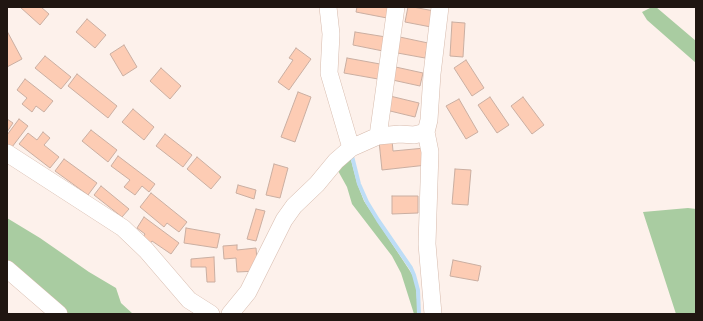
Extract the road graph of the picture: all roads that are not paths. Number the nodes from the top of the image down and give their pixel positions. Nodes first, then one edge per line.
1 (328, 7) edge
2 (396, 7) edge
3 (440, 7) edge
4 (426, 132) junction
5 (378, 136) junction
6 (351, 148) junction
7 (7, 153) edge
8 (7, 269) edge
9 (59, 314) edge
10 (211, 314) edge
11 (230, 314) edge
12 (433, 314) edge

1 - 6 street
2 - 5 street
3 - 4 street
4 - 5 street
4 - 12 street
5 - 6 street
6 - 11 street
7 - 10 street
8 - 9 street

